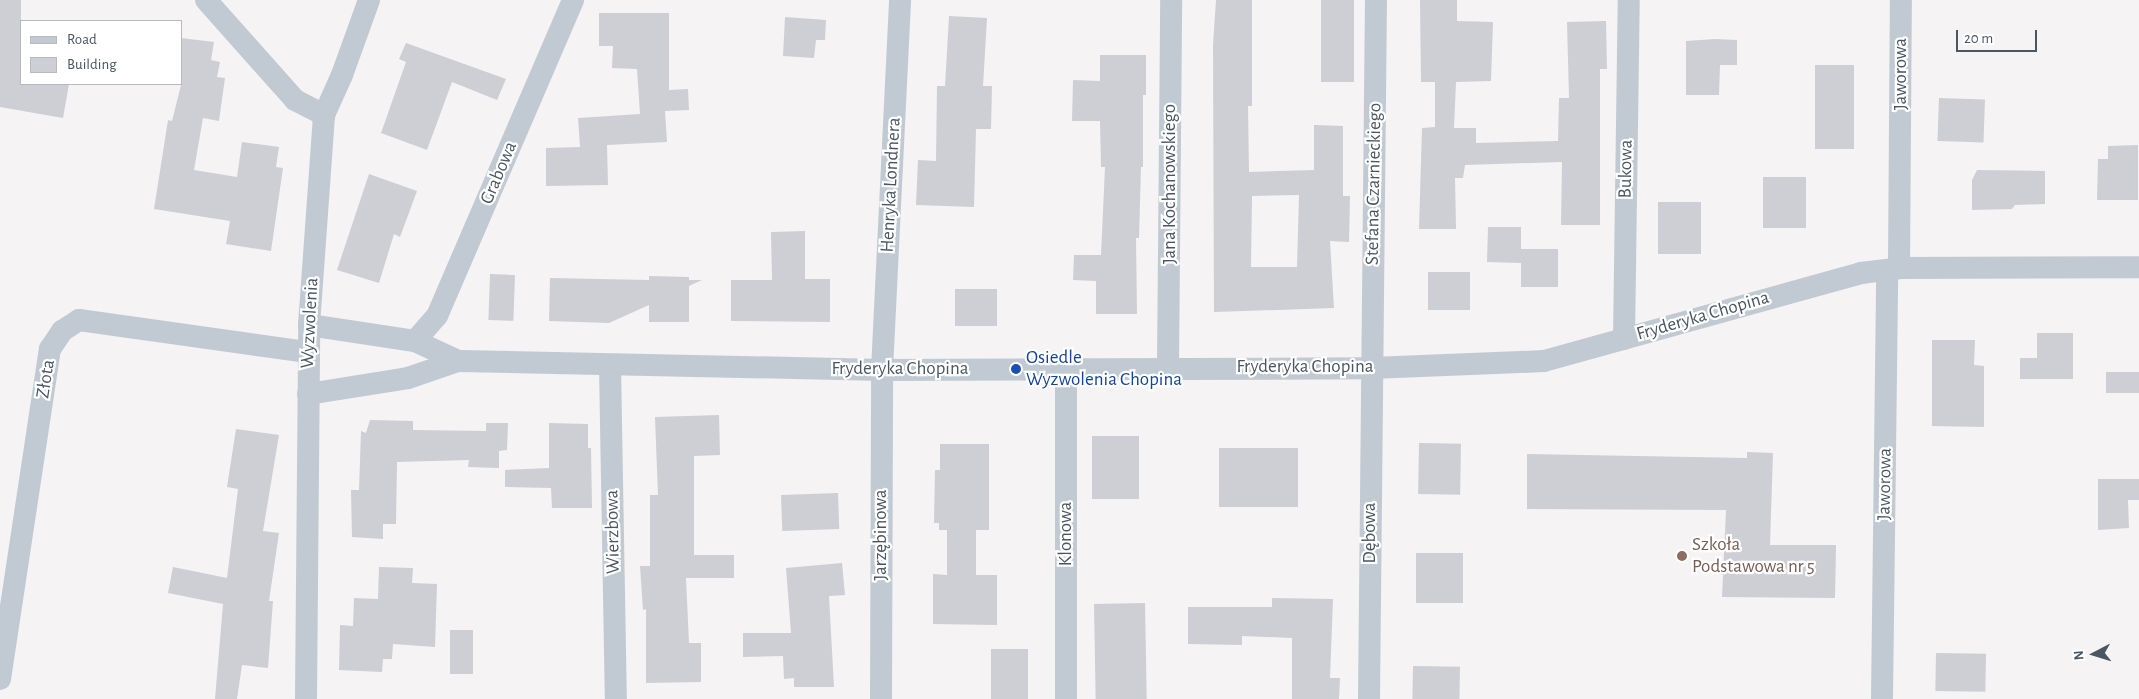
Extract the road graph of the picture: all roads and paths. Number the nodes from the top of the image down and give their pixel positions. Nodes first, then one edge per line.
1 (206, 0) edge
2 (369, 0) edge
3 (573, 0) edge
4 (900, 0) edge
5 (1171, 0) edge
6 (1376, 0) edge
7 (1629, 0) edge
8 (1901, 0) edge
9 (324, 115) junction
10 (2139, 267) edge
11 (1893, 269) junction
12 (308, 325) junction
13 (1624, 339) junction
14 (415, 341) junction
15 (308, 352) junction
16 (458, 361) junction
17 (610, 365) junction
18 (1066, 368) junction
19 (1168, 368) junction
20 (1372, 368) junction
21 (882, 370) junction
22 (308, 394) junction
23 (0, 679) edge
24 (306, 699) edge
25 (616, 699) edge
26 (881, 699) edge
27 (1066, 699) edge
28 (1369, 699) edge
29 (1882, 699) edge

1 - 9 street
2 - 9 street, Wyzwolenia
3 - 14 street, Grabowa
4 - 21 street, Henryka Londnera
5 - 19 street, Jana Kochanowskiego
6 - 20 street, Stefana Czarnieckiego
7 - 13 street, Bukowa
8 - 11 street, Jaworowa
9 - 12 street, Wyzwolenia
10 - 11 street, Fryderyka Chopina
11 - 13 street, Fryderyka Chopina
11 - 29 street, Jaworowa
12 - 14 street, Fryderyka Chopina
12 - 15 street, Wyzwolenia
13 - 20 street, Fryderyka Chopina
14 - 16 street, Fryderyka Chopina
15 - 22 street, Wyzwolenia
15 - 23 street, Złota
16 - 17 street, Fryderyka Chopina
16 - 22 street, Fryderyka Chopina
17 - 21 street, Fryderyka Chopina
17 - 25 street, Wierzbowa
18 - 19 street, Fryderyka Chopina
18 - 21 street, Fryderyka Chopina
18 - 27 street, Klonowa
19 - 20 street, Fryderyka Chopina
20 - 28 street, Dębowa
21 - 26 street, Jarzębinowa
22 - 24 street, Wyzwolenia

